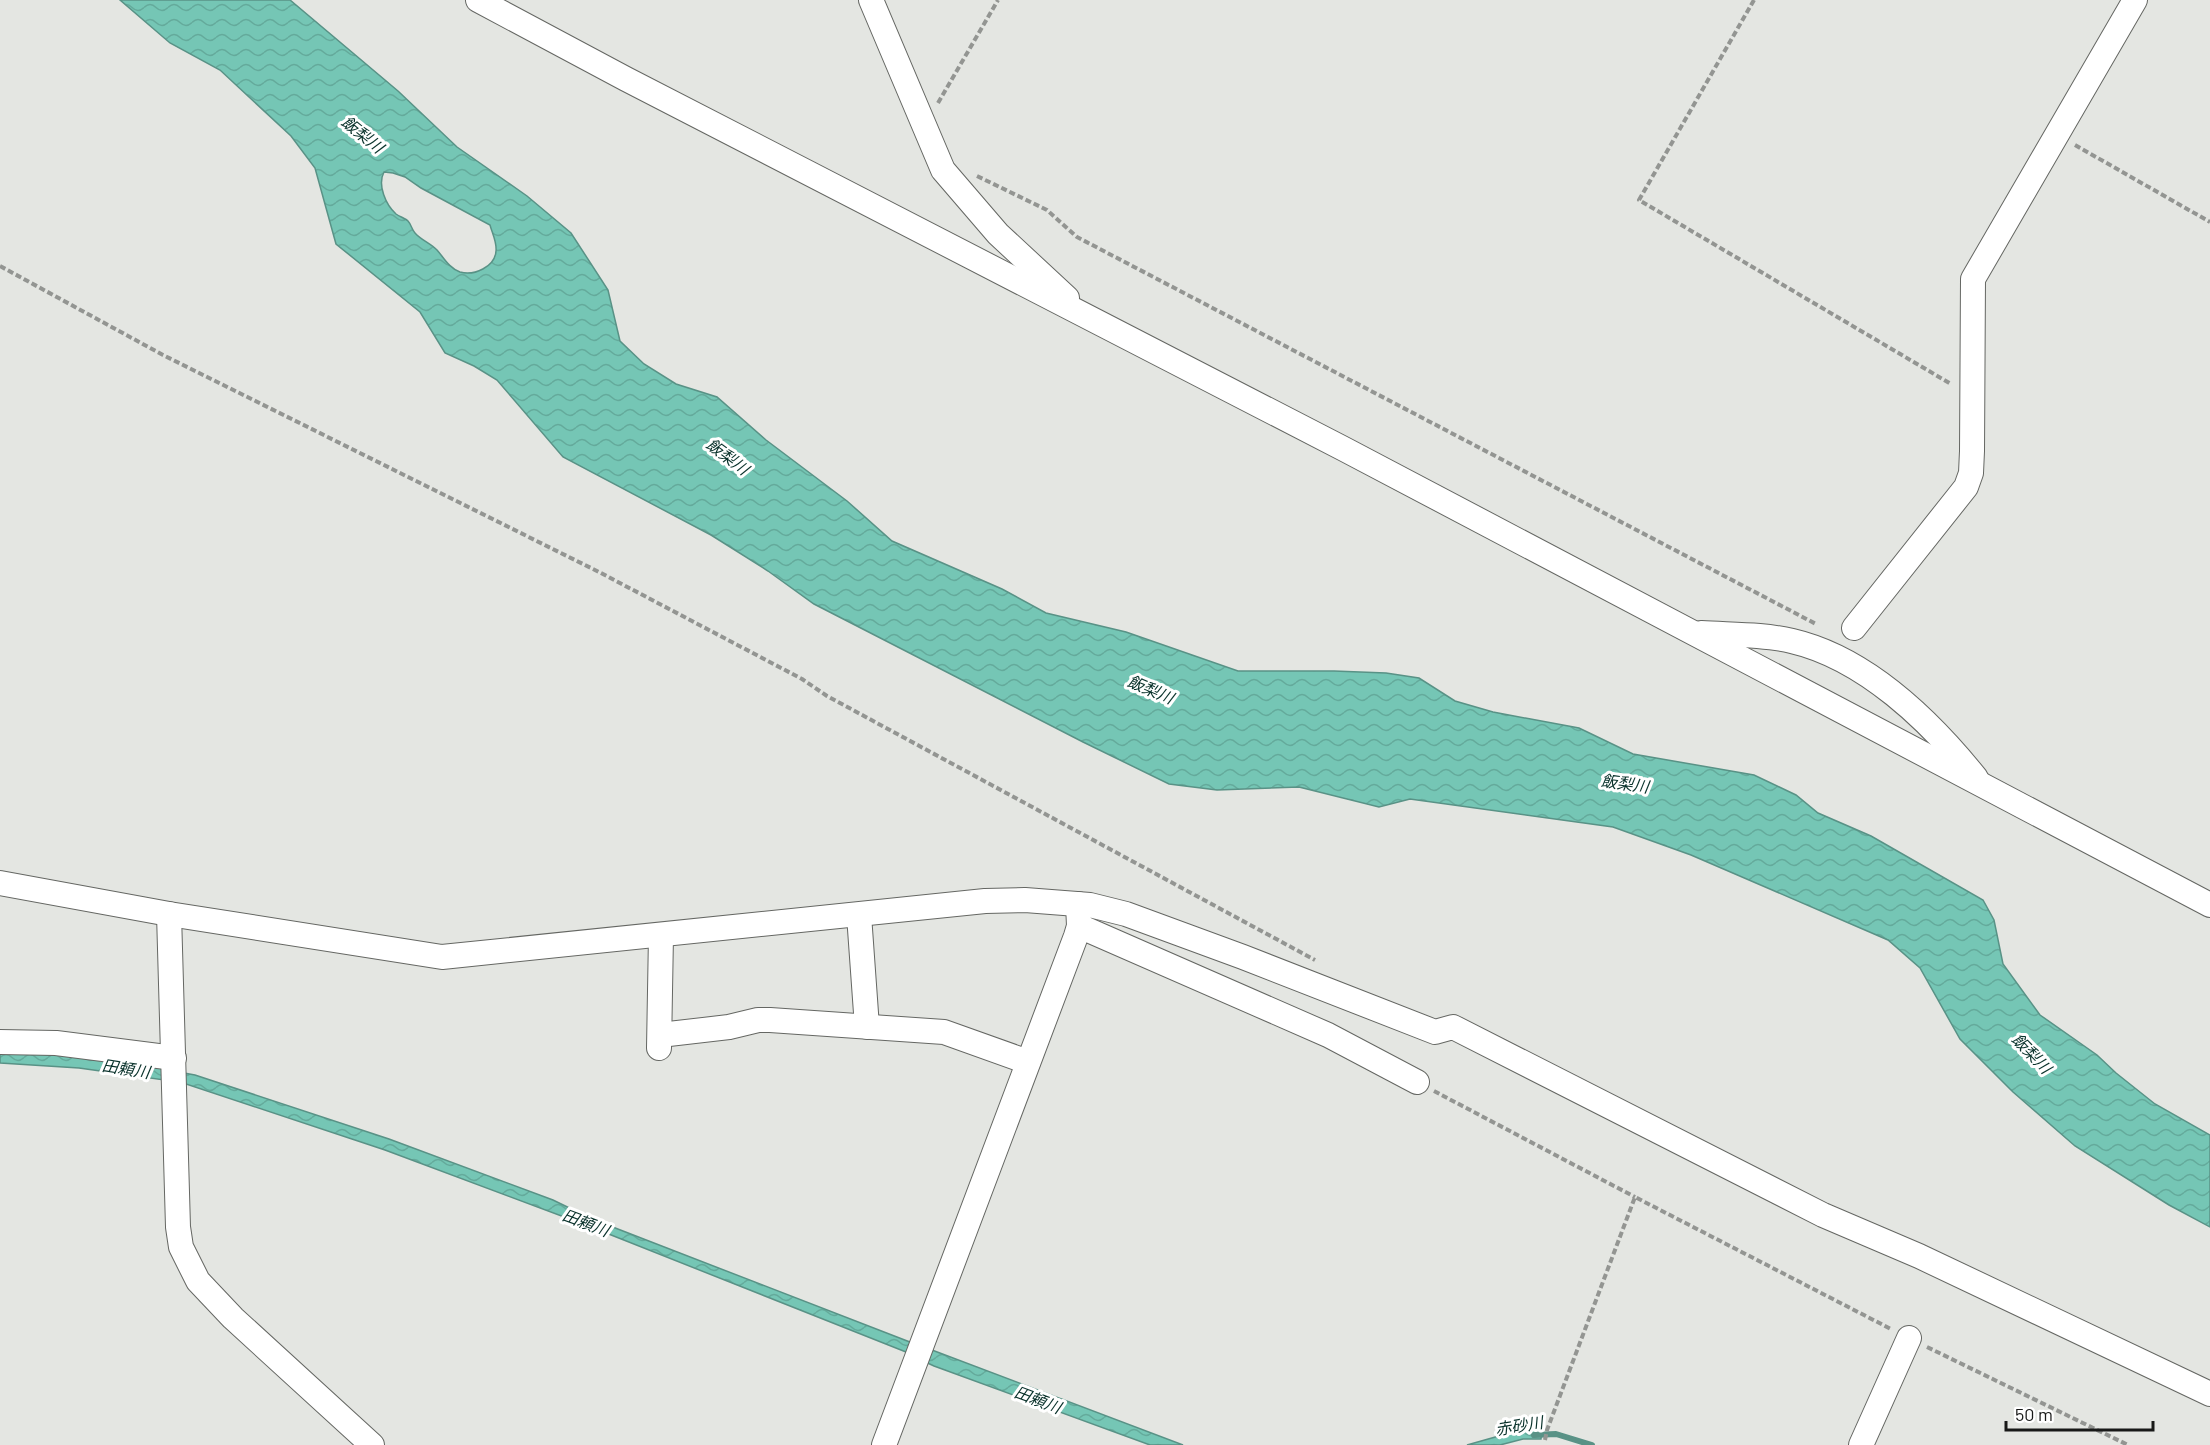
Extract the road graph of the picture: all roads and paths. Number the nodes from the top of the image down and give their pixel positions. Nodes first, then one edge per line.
1 (478, 0) edge
2 (871, 0) edge
3 (998, 0) edge
4 (1754, 0) edge
5 (2134, 0) edge
6 (922, 122) junction
7 (2057, 134) junction
8 (973, 173) dead end
9 (2210, 222) edge
10 (0, 266) edge
11 (1091, 320) junction
12 (1972, 396) junction
13 (1692, 632) junction
14 (1839, 641) junction
15 (1982, 786) junction
16 (0, 883) edge
17 (2210, 905) edge
18 (169, 914) junction
19 (859, 915) junction
20 (1078, 915) junction
21 (661, 935) junction
22 (1319, 962) dead end
23 (867, 1027) junction
24 (0, 1042) edge
25 (174, 1062) junction
26 (1028, 1062) junction
27 (1417, 1082) joint
28 (1635, 1197) junction
29 (1909, 1338) junction
30 (2210, 1394) edge
31 (1545, 1440) dead end
32 (372, 1445) edge
33 (884, 1445) edge
34 (1862, 1445) edge
35 (2128, 1445) edge

1 - 11 street
2 - 6 street
3 - 6 path
4 - 12 path
5 - 7 street
6 - 11 street
7 - 9 path
7 - 12 street
8 - 14 path
10 - 22 path
11 - 13 street
12 - 14 street
13 - 14 street
13 - 15 street
14 - 15 street
15 - 17 street
16 - 18 street
18 - 21 street
18 - 25 street
19 - 20 street
19 - 21 street
19 - 23 street
20 - 26 street
20 - 27 street
20 - 30 street
21 - 23 street
23 - 26 street
24 - 25 street
25 - 32 street
26 - 33 street
27 - 28 path
28 - 29 path
28 - 31 path
29 - 34 street
29 - 35 path

